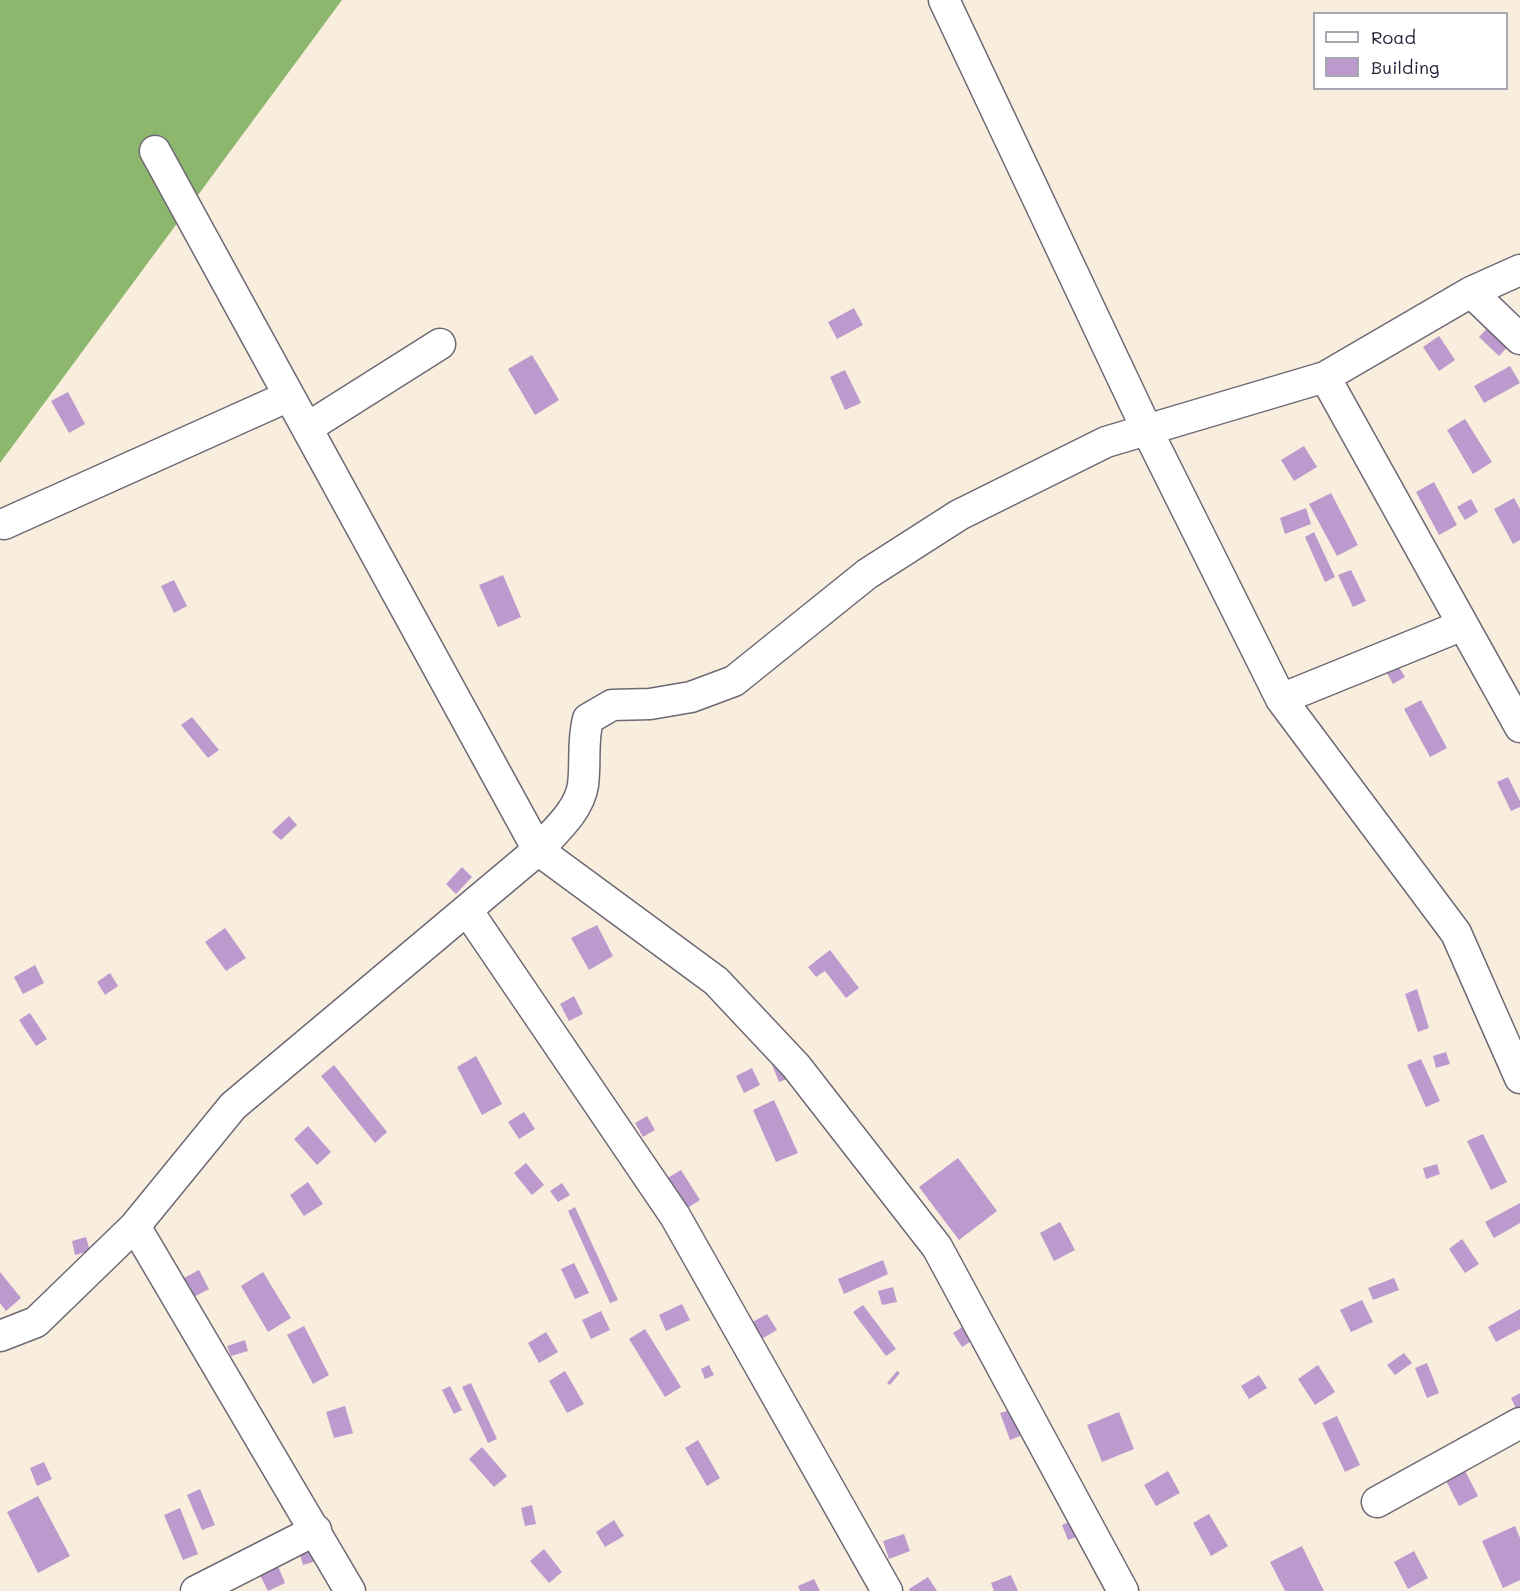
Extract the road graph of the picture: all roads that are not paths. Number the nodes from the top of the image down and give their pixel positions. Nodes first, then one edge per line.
1 (944, 0) edge
2 (155, 151) dead end
3 (1520, 270) edge
4 (1471, 292) junction
5 (1520, 339) edge
6 (440, 344) dead end
7 (1325, 377) junction
8 (289, 396) junction
9 (307, 428) junction
10 (1146, 430) junction
11 (4, 524) dead end
12 (1463, 625) junction
13 (1281, 699) junction
14 (1520, 727) edge
15 (538, 850) junction
16 (467, 910) junction
17 (1520, 1078) edge
18 (135, 1226) junction
19 (0, 1336) edge
20 (1520, 1423) edge
21 (1377, 1502) dead end
22 (316, 1530) junction
23 (196, 1591) edge
24 (350, 1591) edge
25 (887, 1591) edge
26 (1123, 1591) edge

1 - 10 street
2 - 8 street
3 - 4 street
4 - 5 street
4 - 7 street
6 - 9 street
7 - 10 street
7 - 12 street
8 - 9 street
8 - 11 street
9 - 15 street
10 - 13 street
10 - 15 street
12 - 13 street
12 - 14 street
13 - 17 street
15 - 16 street
15 - 26 street
16 - 18 street
16 - 25 street
18 - 19 street
18 - 22 street
20 - 21 street
22 - 23 street
22 - 24 street

